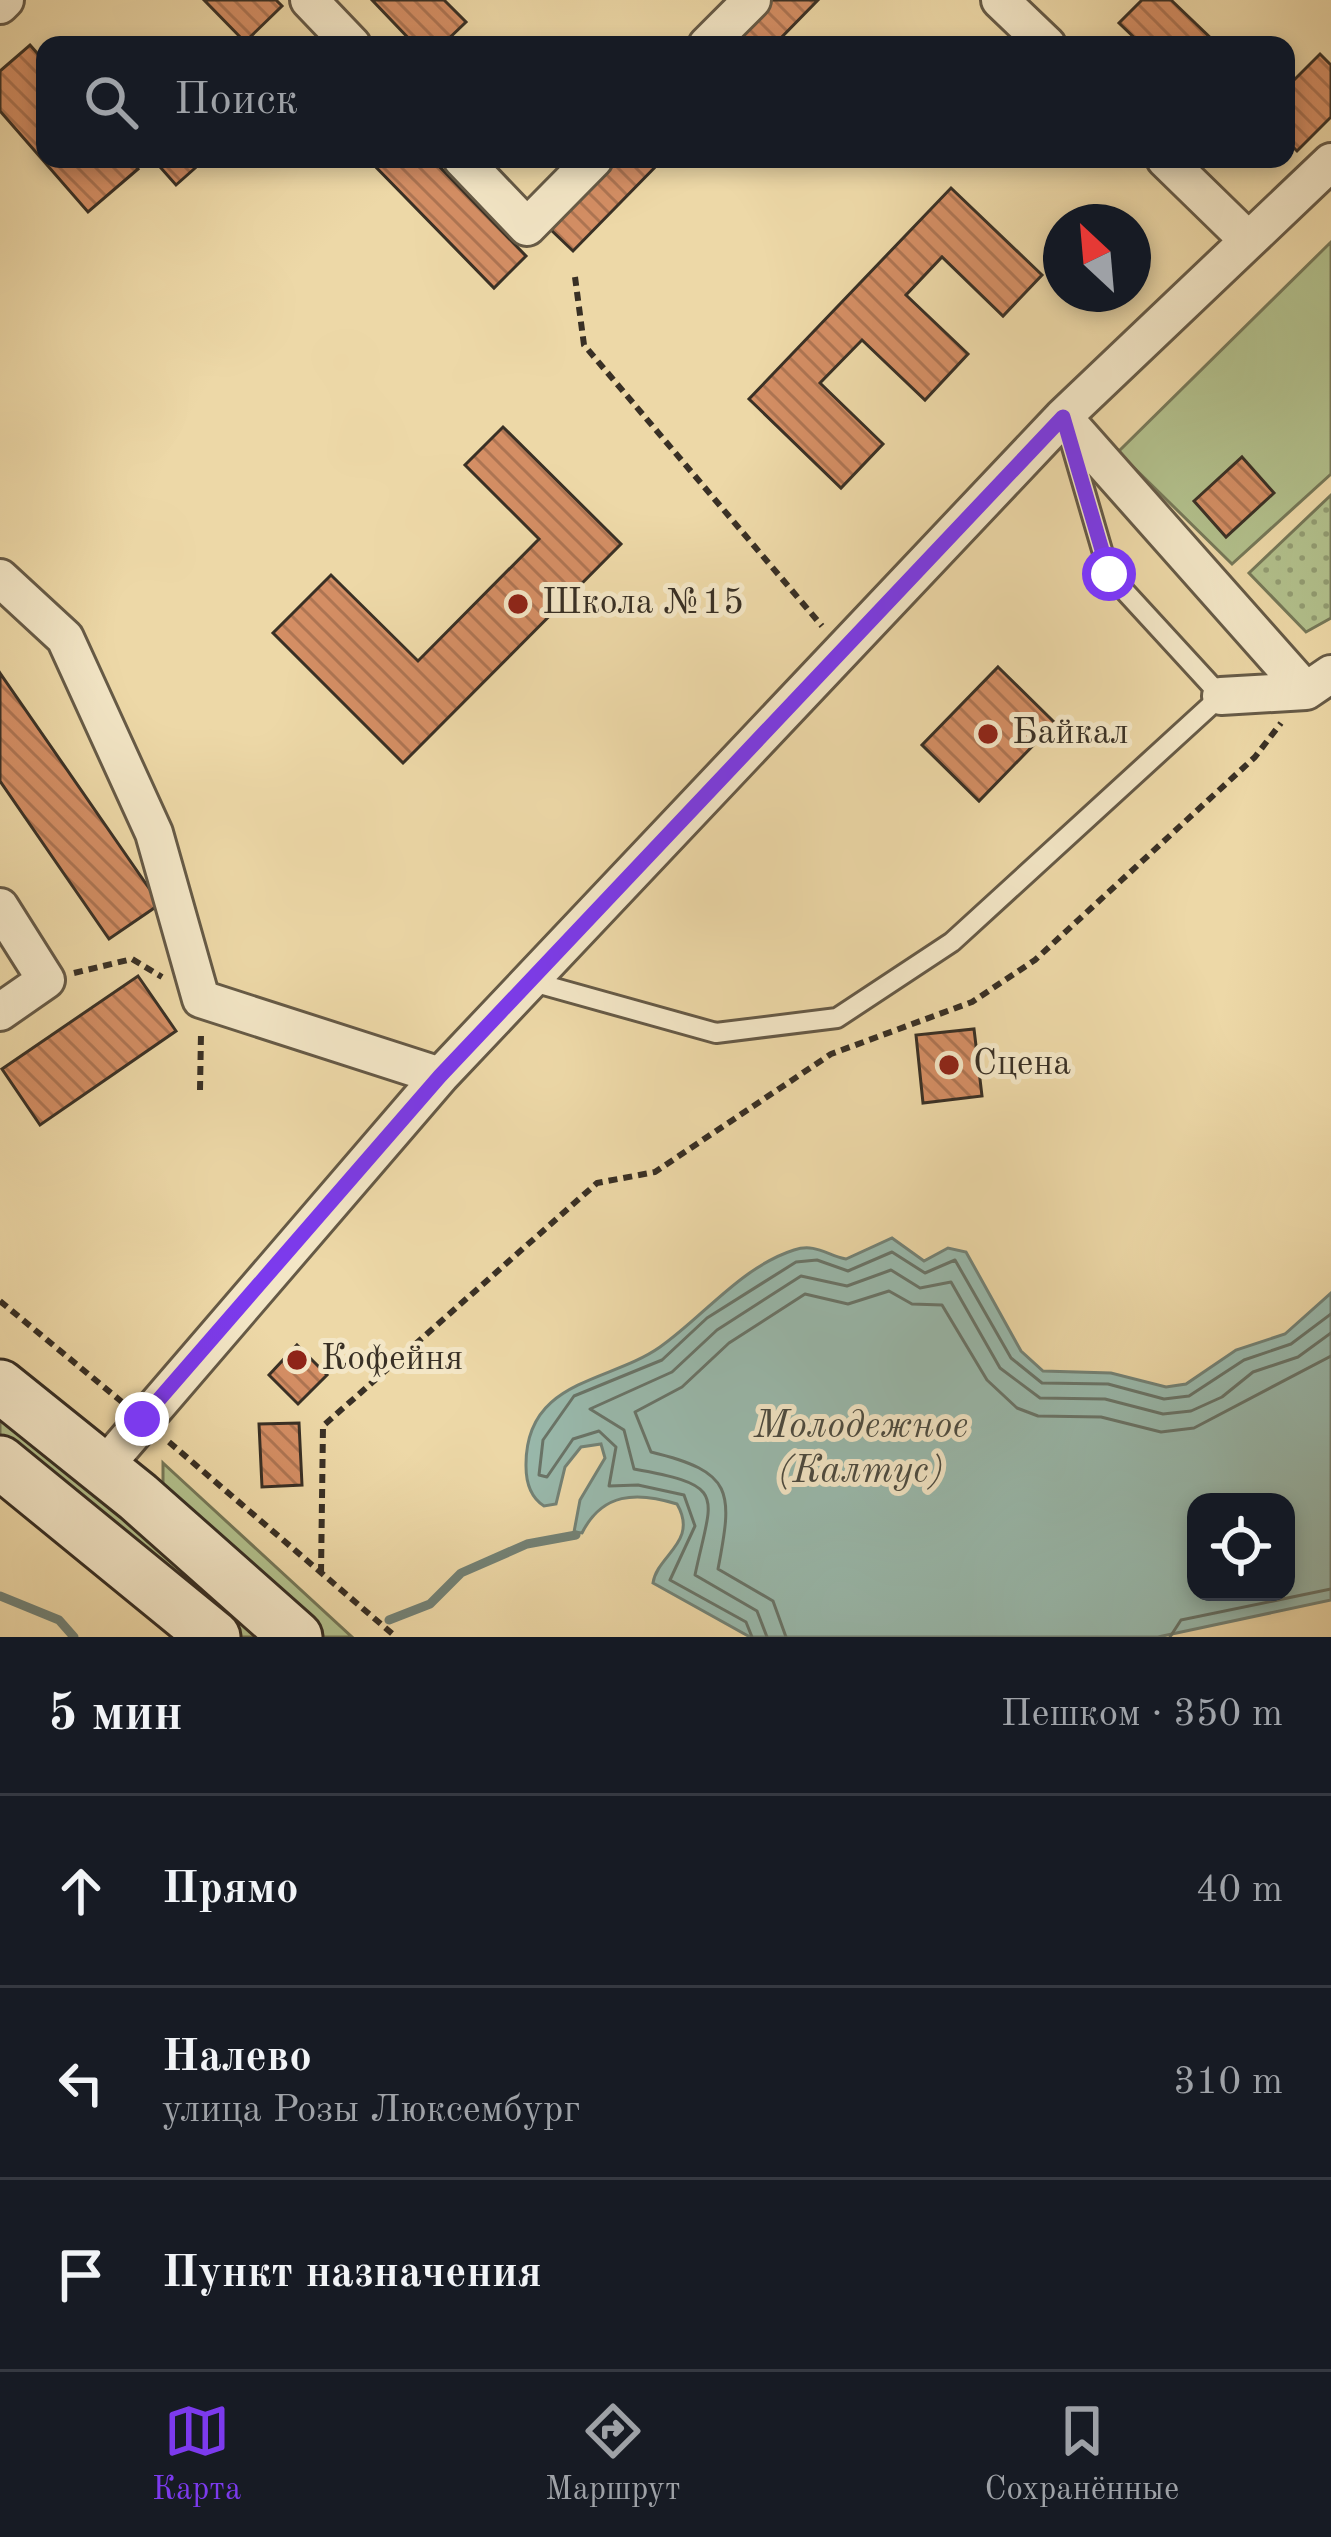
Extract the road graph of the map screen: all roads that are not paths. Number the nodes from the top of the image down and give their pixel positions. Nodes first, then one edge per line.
1 (309, 0) edge
2 (752, 0) edge
3 (1000, 0) edge
4 (343, 36) edge
5 (716, 36) edge
6 (1038, 36) edge
7 (1331, 162) edge
8 (471, 168) edge
9 (585, 168) edge
10 (1174, 168) edge
11 (1247, 239) junction
12 (1063, 417) junction
13 (0, 578) edge
14 (1318, 682) edge
15 (1221, 696) junction
16 (0, 907) edge
17 (533, 982) junction
18 (0, 1012) edge
19 (440, 1076) junction
20 (0, 1386) edge
21 (0, 1462) edge
22 (103, 1468) junction
23 (214, 1637) edge
24 (296, 1637) edge

1 - 4 street
2 - 5 street
3 - 6 street
7 - 11 street
8 - 9 street
10 - 11 street
11 - 12 street
12 - 14 street
12 - 15 lane
12 - 17 street
13 - 19 street
14 - 15 street
15 - 17 lane
16 - 18 street
17 - 19 street
19 - 22 street
20 - 22 main road
21 - 23 main road
22 - 24 main road

